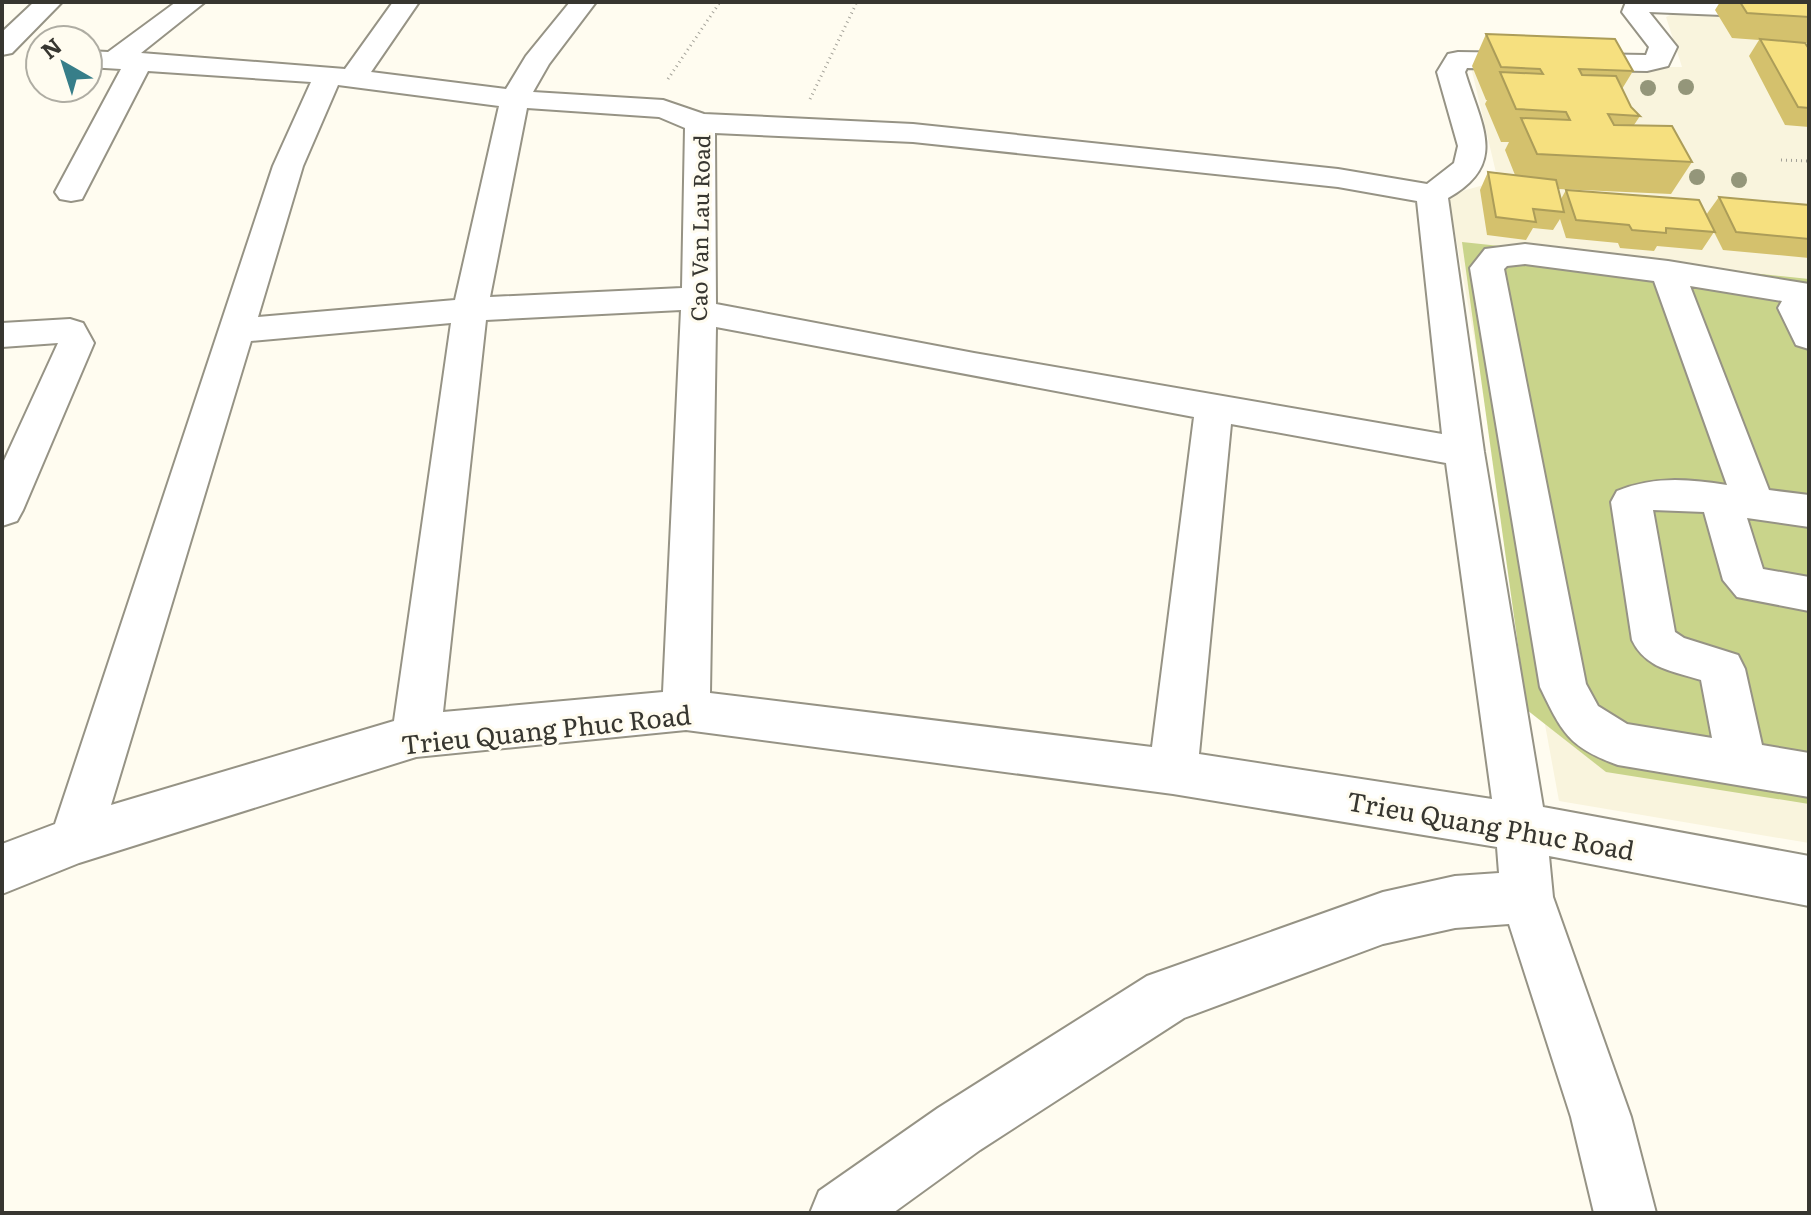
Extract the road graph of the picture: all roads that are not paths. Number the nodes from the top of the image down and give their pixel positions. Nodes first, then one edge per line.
1 (49, 2) edge
2 (192, 2) edge
3 (406, 2) edge
4 (583, 2) edge
5 (1722, 7) dead end
6 (10, 52) edge
7 (114, 60) edge
8 (341, 77) junction
9 (515, 99) junction
10 (700, 123) junction
11 (71, 192) dead end
12 (1432, 194) junction
13 (1668, 272) junction
14 (1809, 296) edge
15 (699, 305) junction
16 (470, 310) junction
17 (235, 331) junction
18 (2, 335) edge
19 (1809, 337) edge
20 (1214, 408) junction
21 (1464, 452) junction
22 (1737, 501) junction
23 (2, 510) edge
24 (1809, 511) edge
25 (1809, 594) edge
26 (686, 710) junction
27 (416, 736) junction
28 (1742, 764) junction
29 (1173, 772) junction
30 (1809, 775) edge
31 (1521, 827) junction
32 (75, 840) junction
33 (2, 869) edge
34 (1809, 881) edge
35 (1527, 897) junction
36 (841, 1213) edge
37 (1625, 1213) edge

1 - 6 street
2 - 7 street
3 - 8 street
4 - 9 street
5 - 12 street
7 - 8 street, Cao Van Lau Road
7 - 11 street
8 - 9 street, Cao Van Lau Road
8 - 17 street
9 - 10 street, Cao Van Lau Road
9 - 16 street
10 - 12 street
10 - 15 street, Cao Van Lau Road
12 - 21 street
13 - 14 street
13 - 22 street
13 - 28 street
14 - 19 street
15 - 16 street
15 - 20 street
15 - 26 street, Cao Van Lau Road
16 - 17 street
16 - 27 street
17 - 32 street
18 - 23 street
20 - 21 street
20 - 29 street
21 - 31 street
22 - 24 street
22 - 25 street
22 - 28 street
26 - 27 street, Trieu Quang Phuc Road
26 - 29 street, Trieu Quang Phuc Road
27 - 32 street, Trieu Quang Phuc Road
28 - 30 street
29 - 31 street, Trieu Quang Phuc Road
31 - 34 street, Trieu Quang Phuc Road
31 - 35 street
32 - 33 street, Trieu Quang Phuc Road
35 - 36 street
35 - 37 street

